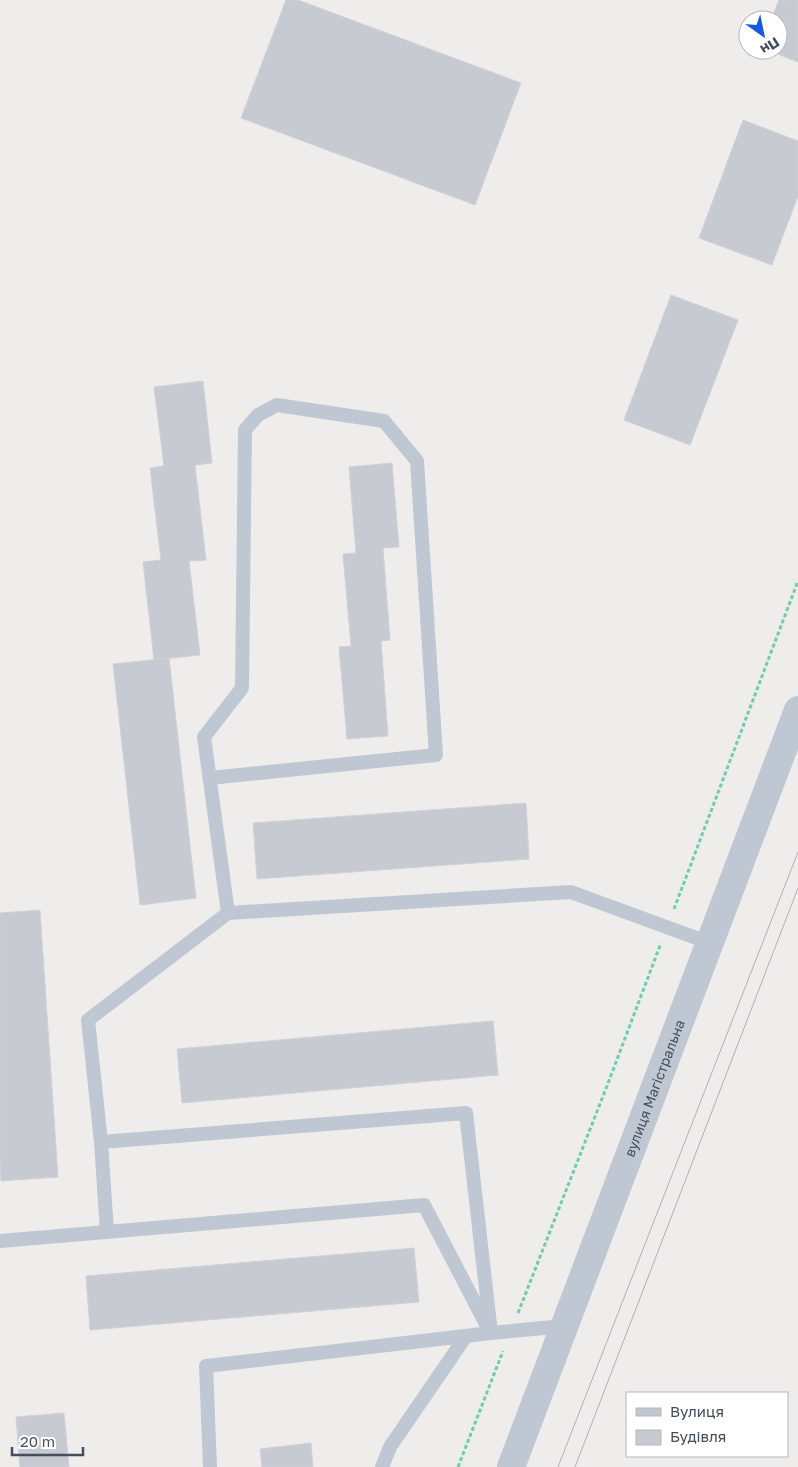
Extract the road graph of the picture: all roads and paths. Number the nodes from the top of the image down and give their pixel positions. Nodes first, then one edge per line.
1 (798, 581) edge
2 (798, 710) edge
3 (210, 778) junction
4 (228, 914) junction
5 (667, 928) junction
6 (710, 943) junction
7 (101, 1142) junction
8 (107, 1232) junction
9 (0, 1240) edge
10 (564, 1326) junction
11 (512, 1331) junction
12 (490, 1333) junction
13 (466, 1336) junction
14 (210, 1467) edge
15 (382, 1467) edge
16 (458, 1467) edge
17 (511, 1467) edge

1 - 5 path
2 - 6 street, вулиця Магістральна
3 - 3 lane
3 - 4 lane
4 - 5 lane
4 - 7 lane
5 - 6 lane
5 - 11 path
6 - 10 street, вулиця Магістральна
7 - 8 lane
7 - 12 lane
8 - 9 lane
8 - 12 lane
10 - 11 lane
10 - 17 street, вулиця Магістральна
11 - 12 lane
11 - 16 path
12 - 13 lane
13 - 14 lane
13 - 15 lane

